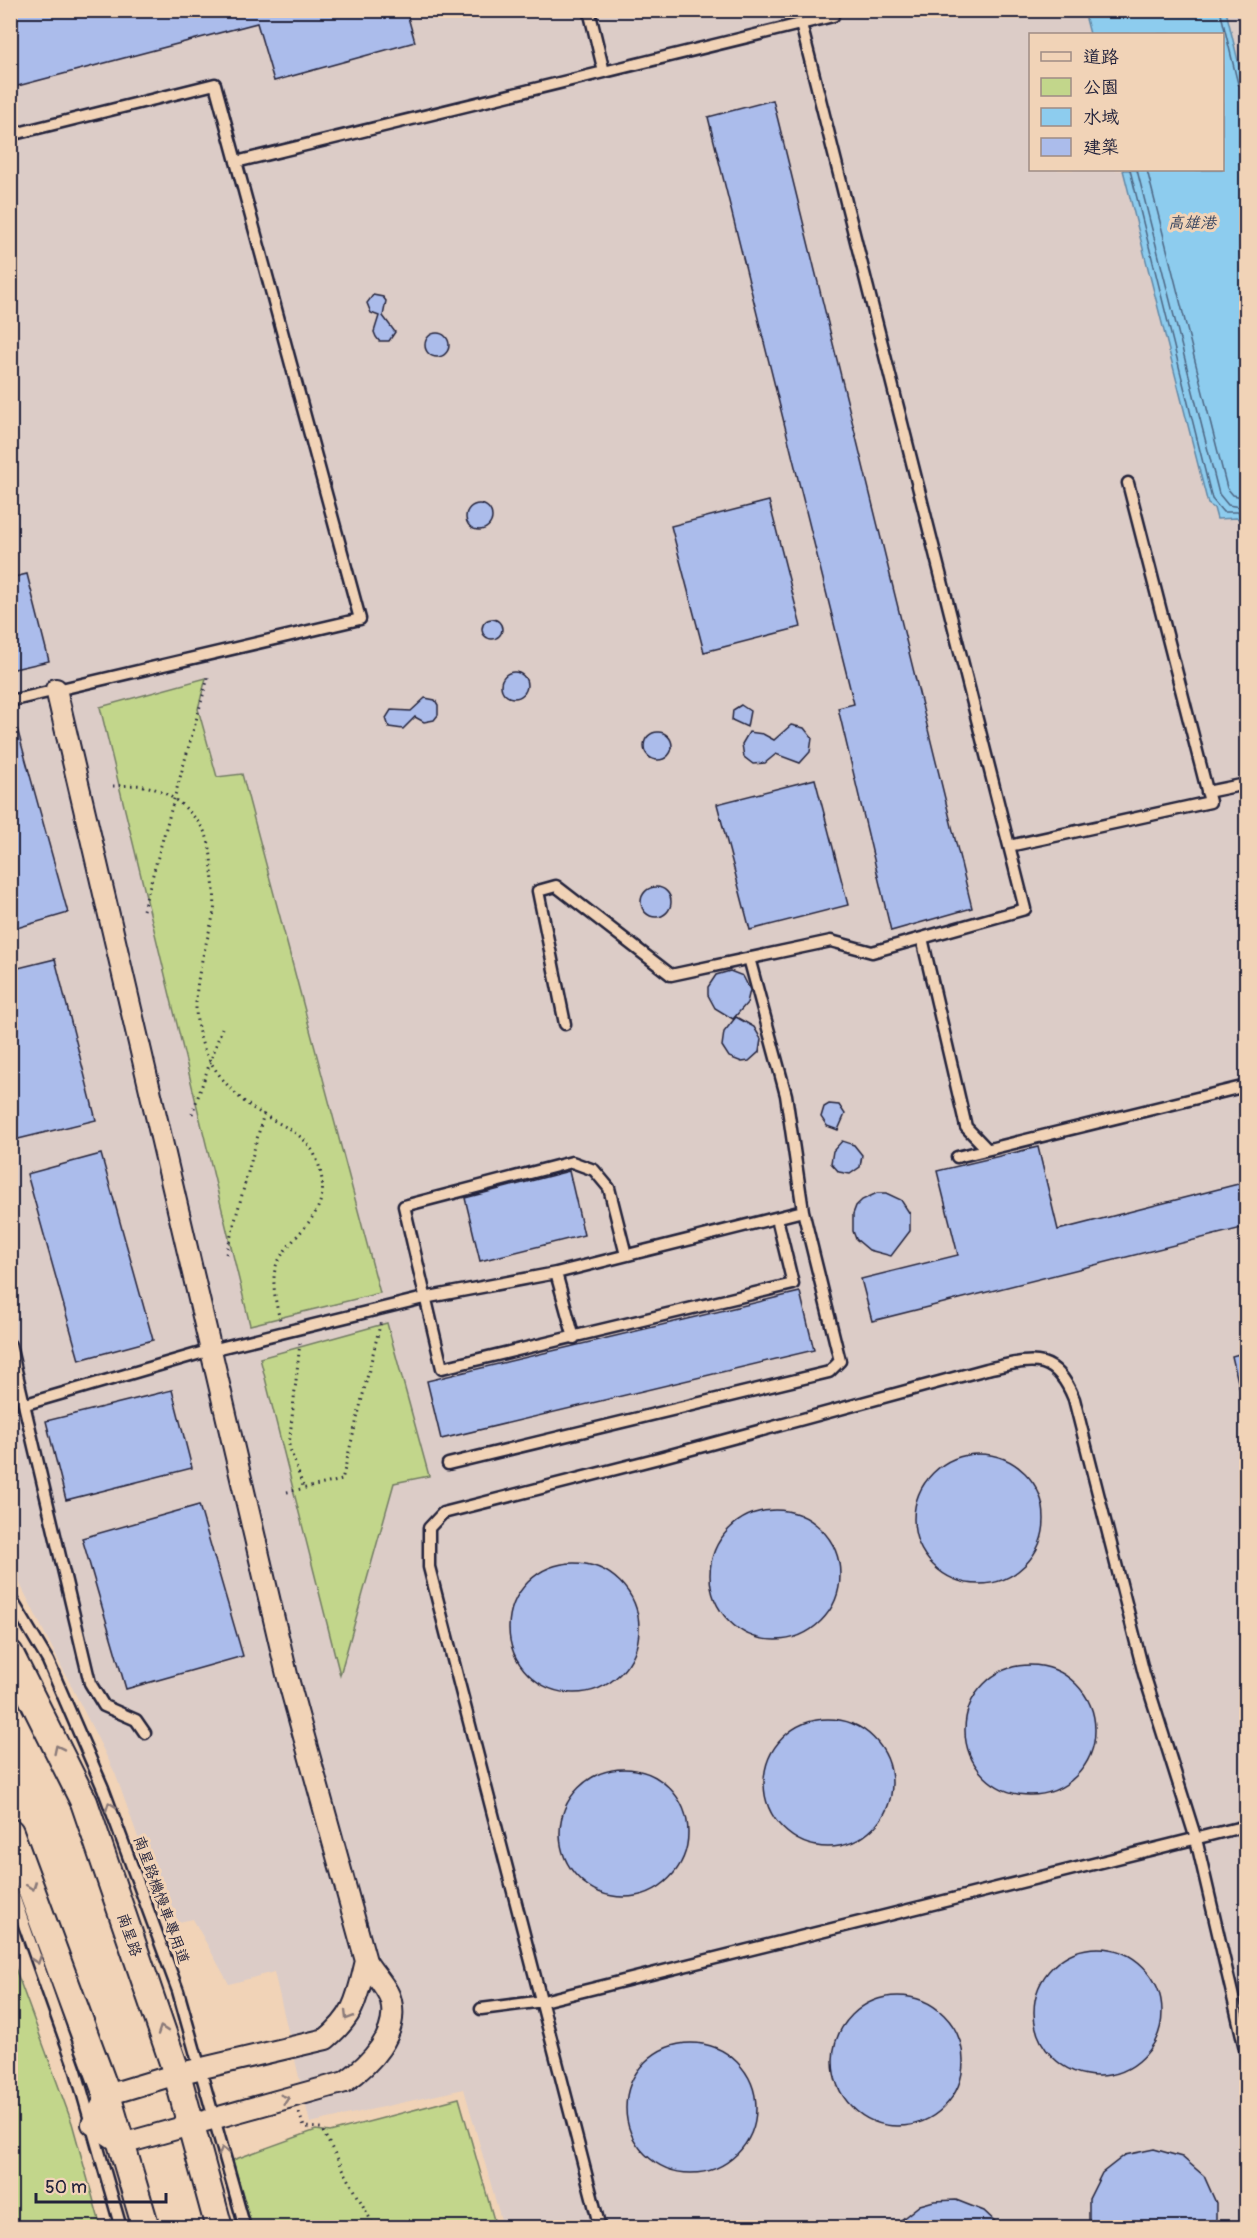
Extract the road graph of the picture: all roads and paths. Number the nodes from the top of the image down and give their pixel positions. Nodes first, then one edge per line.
1 (589, 10) edge
2 (832, 10) edge
3 (801, 24) junction
4 (604, 72) junction
5 (10, 135) edge
6 (236, 162) junction
7 (1128, 483) dead end
8 (209, 674) dead end
9 (56, 689) junction
10 (10, 701) edge
11 (1246, 784) edge
12 (113, 786) dead end
13 (1208, 792) junction
14 (174, 798) junction
15 (1009, 846) junction
16 (143, 910) dead end
17 (922, 938) junction
18 (749, 958) junction
19 (564, 1024) dead end
20 (222, 1028) dead end
21 (212, 1061) junction
22 (1246, 1086) edge
23 (264, 1113) junction
24 (192, 1114) dead end
25 (987, 1149) junction
26 (957, 1157) dead end
27 (803, 1211) junction
28 (777, 1218) junction
29 (226, 1254) dead end
30 (626, 1255) junction
31 (556, 1273) junction
32 (424, 1298) junction
33 (382, 1317) dead end
34 (280, 1322) dead end
35 (300, 1338) dead end
36 (574, 1338) junction
37 (10, 1346) edge
38 (211, 1350) junction
39 (26, 1404) junction
40 (448, 1464) dead end
41 (304, 1489) junction
42 (287, 1492) dead end
43 (10, 1597) edge
44 (10, 1654) edge
45 (145, 1733) dead end
46 (1246, 1826) edge
47 (10, 1832) edge
48 (1196, 1839) junction
49 (10, 1885) edge
50 (366, 1961) junction
51 (543, 2001) junction
52 (481, 2009) dead end
53 (1246, 2053) edge
54 (189, 2072) junction
55 (107, 2095) junction
56 (294, 2097) junction
57 (203, 2123) junction
58 (92, 2124) junction
59 (122, 2145) junction
60 (122, 2228) edge
61 (146, 2228) edge
62 (219, 2228) edge
63 (244, 2228) edge
64 (375, 2228) edge
65 (600, 2228) edge

1 - 4 lane
2 - 3 lane
3 - 4 lane
3 - 15 lane
4 - 6 lane
5 - 6 lane
6 - 9 lane
7 - 13 lane
8 - 14 path
9 - 10 lane
9 - 38 street
11 - 13 lane
12 - 14 path
13 - 15 lane
14 - 16 path
14 - 21 path
15 - 17 lane
17 - 18 lane
17 - 25 lane
18 - 19 lane
18 - 27 lane
20 - 21 path
21 - 23 path
21 - 24 path
22 - 25 lane
23 - 29 path
23 - 34 path
25 - 26 lane
27 - 28 lane
27 - 40 lane
28 - 30 lane
28 - 36 lane
30 - 31 lane
30 - 32 lane
31 - 32 lane
31 - 36 lane
32 - 36 lane
32 - 38 lane
33 - 41 path
35 - 41 path
37 - 39 lane
38 - 39 lane
38 - 50 street
39 - 45 lane
41 - 42 path
54 -> 43 lane, 南星路機慢車專用道
54 -> 44 street, 南星路
46 - 48 lane
47 -> 55 street
48 - 51 lane
48 - 51 lane
48 - 53 lane
49 -> 58 lane
50 -> 54 street
50 - 56 street
51 - 52 lane
51 - 65 lane
54 - 55 street
54 - 57 street, 南星路
55 - 58 street
55 - 59 street
57 -> 56 street
56 - 64 path
57 - 59 street
57 - 62 street, 南星路
63 -> 57 lane
58 - 59 street
58 - 60 lane
59 - 61 street

